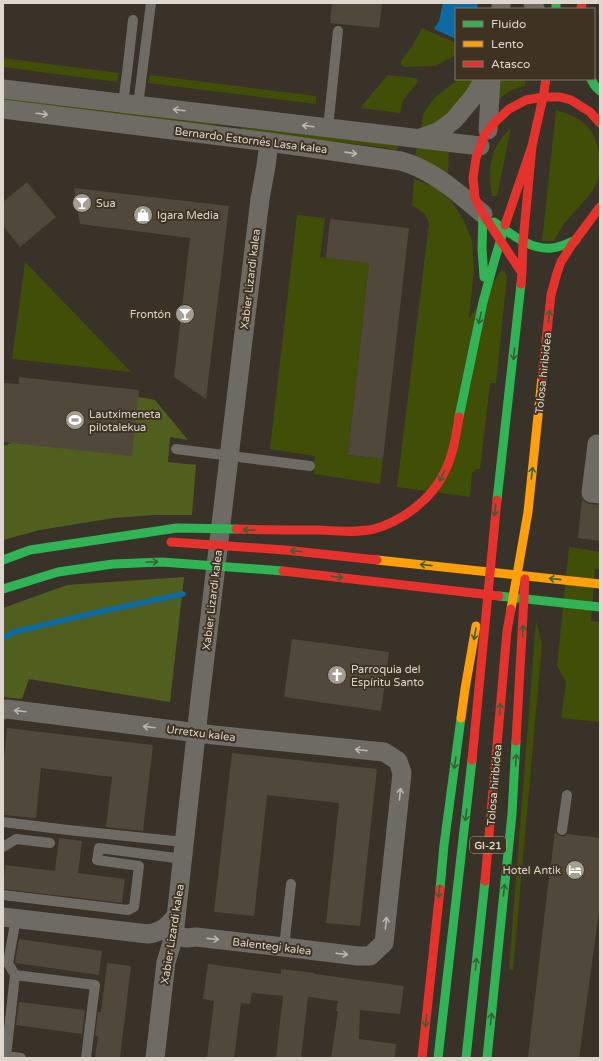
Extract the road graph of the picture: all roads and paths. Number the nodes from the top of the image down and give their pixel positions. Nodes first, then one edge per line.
1 (151, 3) edge
2 (133, 20) dead end
3 (338, 31) dead end
4 (483, 80) edge
5 (491, 80) edge
6 (537, 80) edge
7 (592, 80) edge
8 (545, 88) edge
9 (3, 89) edge
10 (600, 91) edge
11 (130, 104) junction
12 (3, 109) edge
13 (600, 123) edge
14 (328, 128) junction
15 (484, 138) junction
16 (416, 139) junction
17 (269, 142) junction
18 (532, 146) junction
19 (600, 207) edge
20 (483, 214) junction
21 (504, 229) junction
22 (594, 229) dead end
23 (500, 240) junction
24 (576, 240) junction
25 (523, 242) junction
26 (522, 273) junction
27 (483, 302) junction
28 (600, 445) edge
29 (176, 449) dead end
30 (229, 456) junction
31 (310, 466) dead end
32 (600, 494) edge
33 (528, 512) junction
34 (114, 538) junction
35 (492, 541) junction
36 (3, 560) edge
37 (598, 583) edge
38 (3, 589) edge
39 (596, 607) edge
40 (3, 710) edge
41 (197, 732) junction
42 (567, 795) dead end
43 (3, 822) edge
44 (562, 830) dead end
45 (50, 843) dead end
46 (3, 847) edge
47 (183, 851) junction
48 (291, 884) dead end
49 (3, 895) edge
50 (176, 916) junction
51 (9, 917) edge
52 (148, 934) junction
53 (174, 936) junction
54 (284, 947) junction
55 (370, 956) joint
56 (166, 962) junction
57 (15, 975) junction
58 (21, 1058) edge
59 (86, 1058) edge
60 (155, 1058) edge
61 (422, 1058) edge
62 (438, 1058) edge
63 (466, 1058) edge
64 (487, 1058) edge

1 - 11 lane
2 - 11 lane
3 - 14 lane
4 - 16 street
5 - 15 street
6 - 8 street
7 - 10 main road
8 - 13 main road
8 - 15 main road
8 - 18 main road
9 - 11 street, Bernardo Estornés Lasa kalea
14 -> 11 street, Bernardo Estornés Lasa kalea
12 -> 17 street, Bernardo Estornés Lasa kalea
14 - 16 street, Bernardo Estornés Lasa kalea
15 - 16 street, Bernardo Estornés Lasa kalea
15 - 20 main road
17 -> 20 street, Bernardo Estornés Lasa kalea
17 - 30 street, Xabier Lizardi kalea
18 - 21 main road
18 - 25 main road
19 - 24 main road, Tolosa hiribidea
20 - 21 main road
20 - 23 main road
20 - 27 main road
21 - 23 main road
21 - 25 main road
22 - 24 main road, Tolosa hiribidea
23 - 26 main road
23 - 27 main road
24 - 25 main road
33 -> 24 main road, Tolosa hiribidea
25 - 26 main road
26 -> 35 main road
27 -> 34 main road
28 - 32 street
29 - 30 lane
30 - 31 lane
30 - 41 street, Xabier Lizardi kalea
63 -> 33 main road, Tolosa hiribidea / GI-21
64 -> 33 main road, Tolosa hiribidea
34 - 36 main road
37 -> 34 main road
35 -> 61 main road
35 -> 62 main road, GI-21
38 -> 39 main road
41 -> 40 street, Urretxu kalea
41 - 47 street, Xabier Lizardi kalea
55 -> 41 street, Urretxu kalea
42 - 44 lane
43 - 47 lane
45 - 46 lane
47 - 49 lane
47 - 50 street, Xabier Lizardi kalea
48 - 54 lane
50 - 52 street
50 - 53 street, Xabier Lizardi kalea
51 - 52 street
51 - 57 lane
52 - 56 street
53 -> 54 street, Balentegi kalea
53 - 56 street, Xabier Lizardi kalea
54 -> 55 street, Balentegi kalea
56 - 60 street, Xabier Lizardi kalea
57 - 58 lane
57 - 59 lane

